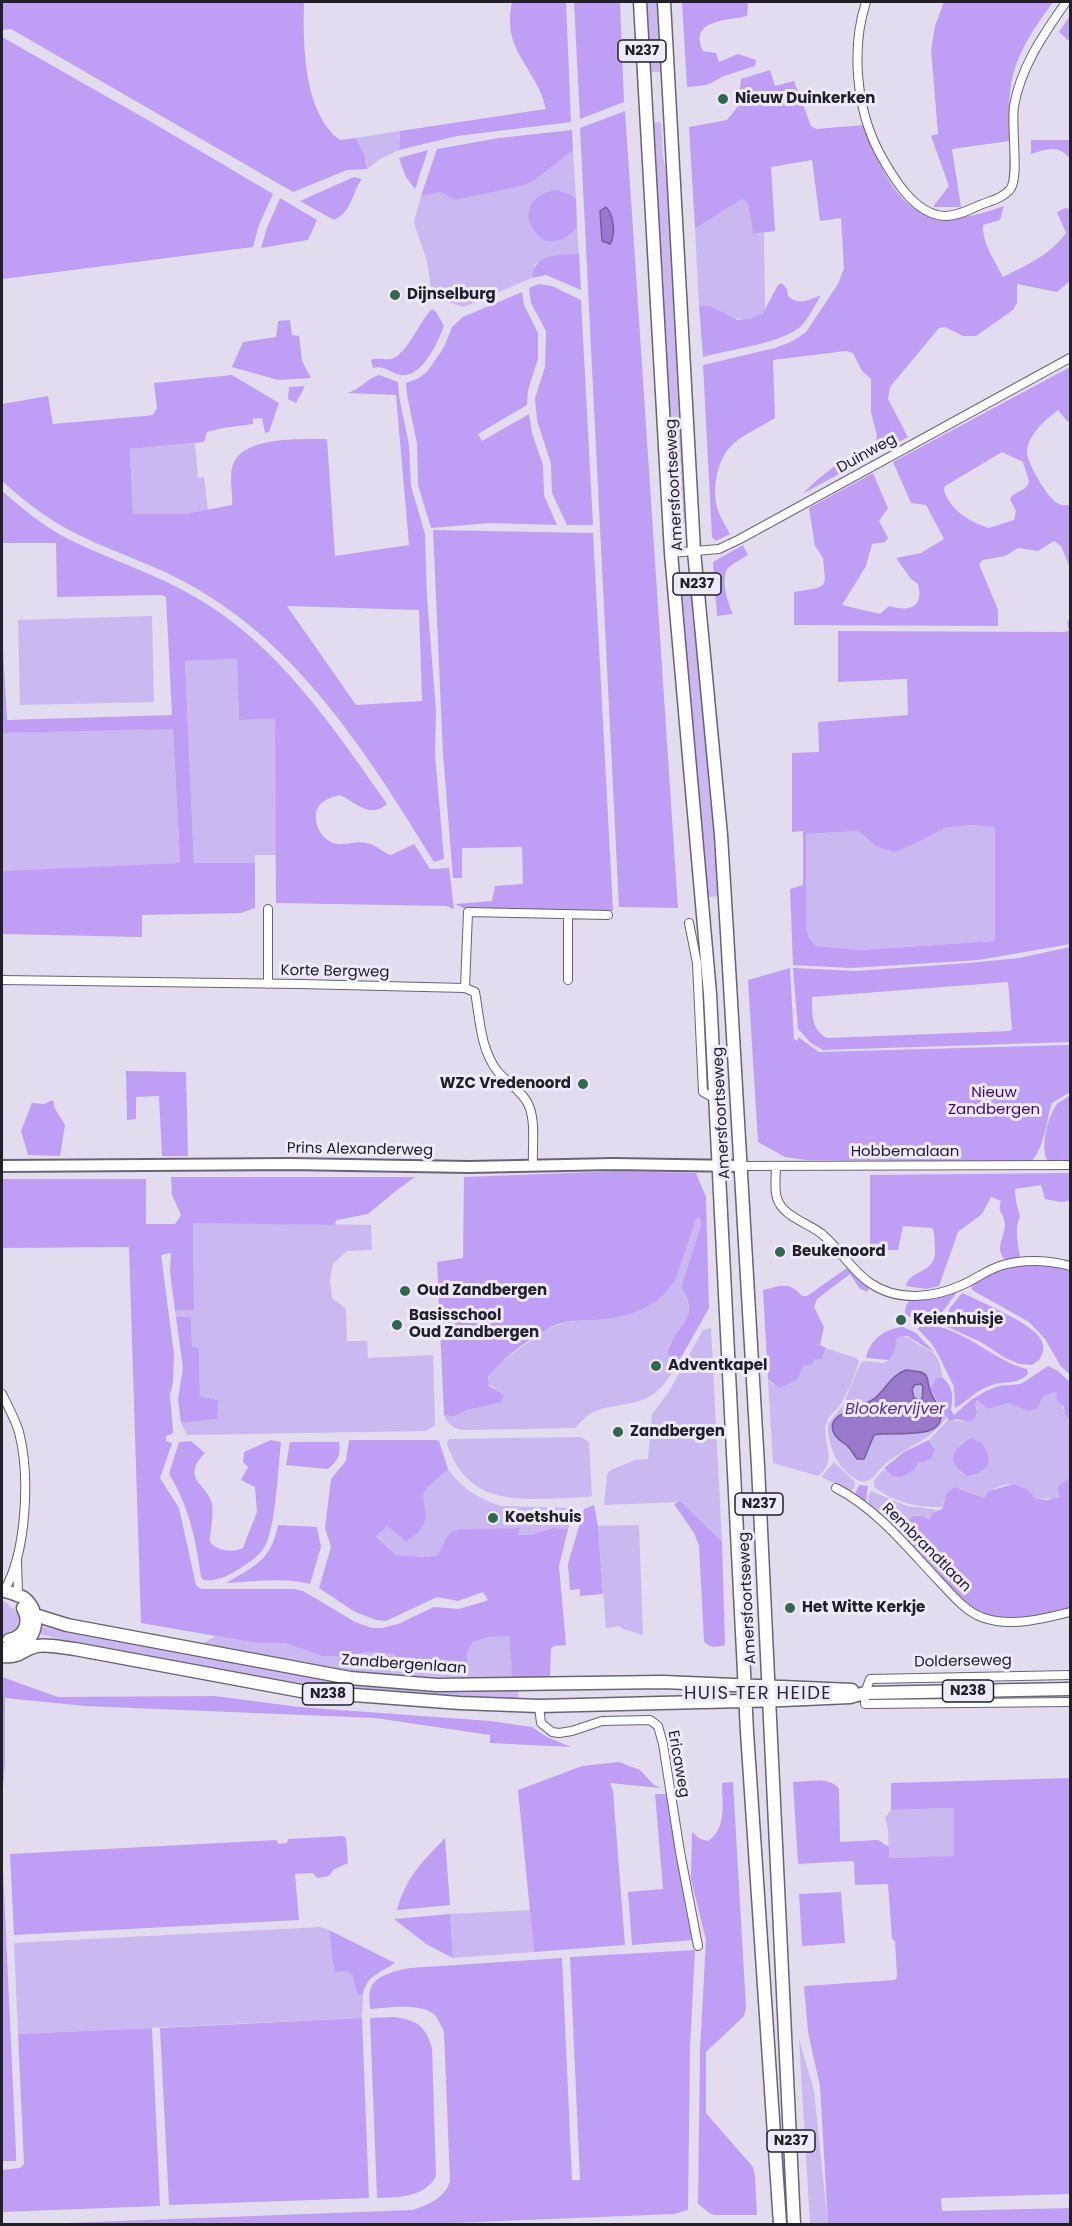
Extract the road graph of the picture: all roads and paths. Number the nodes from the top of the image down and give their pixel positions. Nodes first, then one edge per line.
1 (640, 2) edge
2 (664, 2) edge
3 (866, 2) edge
4 (1066, 2) edge
5 (1071, 358) edge
6 (694, 551) junction
7 (671, 553) junction
8 (268, 909) dead end
9 (568, 914) junction
10 (608, 915) dead end
11 (689, 923) dead end
12 (2, 980) edge
13 (568, 980) dead end
14 (268, 984) junction
15 (465, 988) junction
16 (716, 1099) junction
17 (719, 1165) junction
18 (1071, 1165) edge
19 (2, 1166) edge
20 (533, 1166) junction
21 (740, 1166) junction
22 (776, 1166) junction
23 (1071, 1266) edge
24 (2, 1394) edge
25 (836, 1488) dead end
26 (17, 1560) junction
27 (2, 1593) edge
28 (18, 1595) junction
29 (1071, 1612) edge
30 (33, 1619) junction
31 (2, 1641) edge
32 (29, 1644) junction
33 (2, 1649) edge
34 (2, 1656) edge
35 (1071, 1675) edge
36 (539, 1684) junction
37 (744, 1685) junction
38 (768, 1686) junction
39 (1071, 1689) edge
40 (865, 1693) junction
41 (745, 1701) junction
42 (768, 1701) junction
43 (1071, 1701) edge
44 (539, 1706) junction
45 (699, 1946) dead end
46 (780, 2224) edge
47 (794, 2224) edge

1 - 7 main road, Amersfoortseweg / N237
2 - 6 main road, Amersfoortseweg / N237
3 - 4 street
5 - 6 street, Duinweg
6 - 7 street, Duinweg
6 - 21 main road, Amersfoortseweg / N237
7 - 16 main road, Amersfoortseweg / N237
8 - 14 street
9 - 10 street
9 - 13 street
9 - 15 street
11 - 16 street, Amersfoortseweg
12 - 14 street, Korte Bergweg
14 - 15 street, Korte Bergweg
15 - 20 street
16 - 17 main road, Amersfoortseweg / N237
17 - 20 street, Prins Alexanderweg
17 - 21 street, Prins Alexanderweg
17 - 37 main road, Amersfoortseweg / N237
18 - 22 street, Hobbemalaan
19 - 20 street, Prins Alexanderweg
21 - 22 street, Hobbemalaan
21 - 38 main road, Amersfoortseweg / N237
22 - 23 street
24 - 26 street
25 - 29 street, Rembrandtlaan
26 - 27 street
26 - 28 street
27 - 28 main road
27 - 30 main road, N238
28 - 30 main road
30 - 31 main road
30 - 32 main road
30 - 36 main road, Zandbergenlaan / N238
32 - 33 main road, N238
32 - 34 main road, N238
32 - 44 main road, N238
35 - 40 street, Dolderseweg
36 - 37 main road, Zandbergenlaan / N238
36 - 44 main road
37 - 38 main road, N238
37 - 41 main road, Amersfoortseweg / N237
38 - 40 main road, Dolderseweg / N238
38 - 42 main road, Amersfoortseweg / N237
39 - 40 main road, Dolderseweg / N238
40 - 42 main road, Dolderseweg / N238
40 - 43 street, Dolderseweg
41 - 42 main road, N238
41 - 44 main road, N238
41 - 46 main road, Amersfoortseweg / N237
42 - 47 main road, Amersfoortseweg / N237
44 - 45 street, Ericaweg

